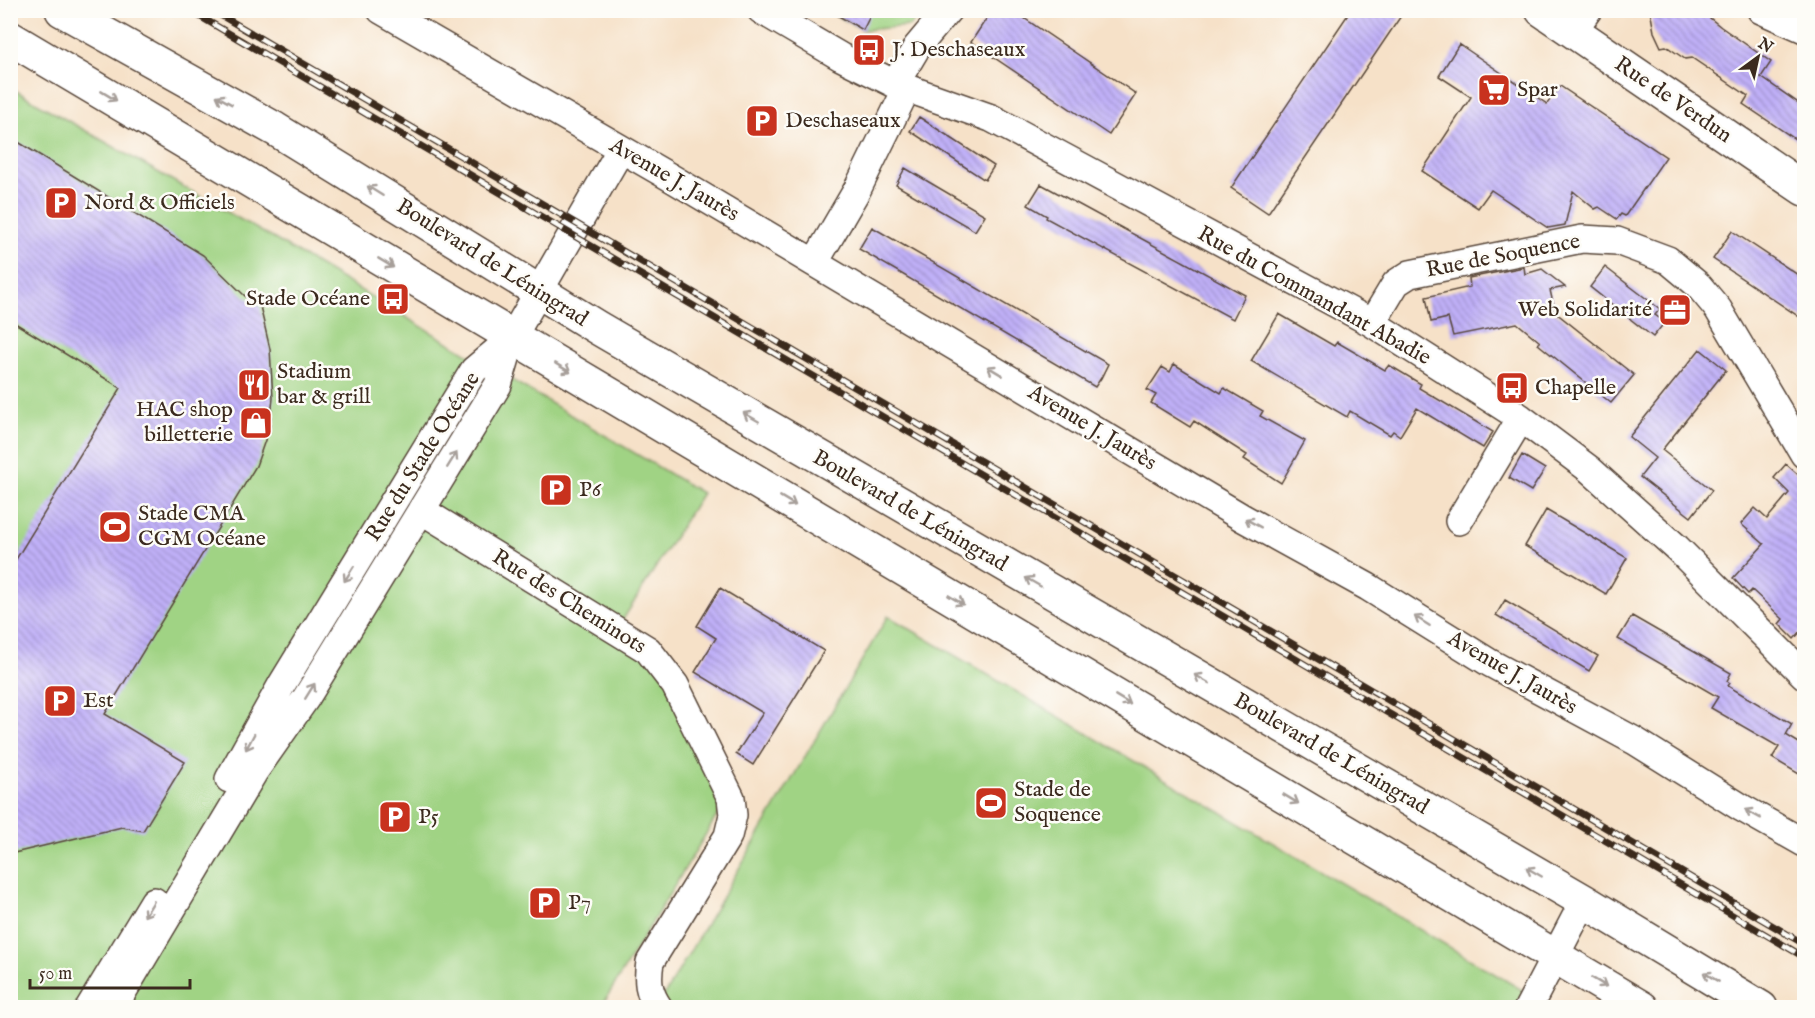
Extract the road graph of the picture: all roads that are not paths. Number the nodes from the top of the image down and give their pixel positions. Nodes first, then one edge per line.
1 (62, 10) edge
2 (381, 10) edge
3 (761, 10) edge
4 (948, 10) edge
5 (1542, 10) edge
6 (1761, 10) edge
7 (1580, 21) edge
8 (1804, 29) edge
9 (10, 38) edge
10 (901, 86) junction
11 (621, 149) junction
12 (1804, 189) edge
13 (815, 262) junction
14 (540, 293) junction
15 (1372, 323) junction
16 (512, 338) junction
17 (1521, 418) junction
18 (1804, 454) edge
19 (421, 510) junction
20 (1459, 520) dead end
21 (1804, 675) edge
22 (1804, 843) edge
23 (1584, 901) junction
24 (1556, 956) junction
25 (89, 1008) edge
26 (113, 1008) edge
27 (659, 1008) edge
28 (1528, 1008) edge
29 (1642, 1008) edge
30 (1761, 1008) edge

14 -> 1 main road, Boulevard de Léningrad
2 - 11 street, Avenue J. Jaurès
3 - 10 street, Rue du Commandant Abadie
4 - 10 street
5 - 7 main road, Rue de Verdun
6 - 8 street
7 - 12 main road, Rue de Verdun
9 -> 16 main road
10 - 13 street
10 - 15 street, Rue du Commandant Abadie
11 - 13 street, Avenue J. Jaurès
11 - 14 street
22 -> 13 street, Avenue J. Jaurès
14 - 16 street
23 -> 14 main road, Boulevard de Léningrad
15 - 17 street, Rue du Commandant Abadie
15 - 18 street, Rue de Soquence
19 -> 16 street, Rue du Stade Océane
16 -> 24 main road
16 -> 25 street, Rue du Stade Océane
17 - 20 street
17 - 21 street, Rue du Commandant Abadie
26 -> 19 street, Rue du Stade Océane
19 - 27 street, Rue des Cheminots
23 - 24 street
30 -> 23 main road, Boulevard de Léningrad
24 - 28 street
24 -> 29 main road

